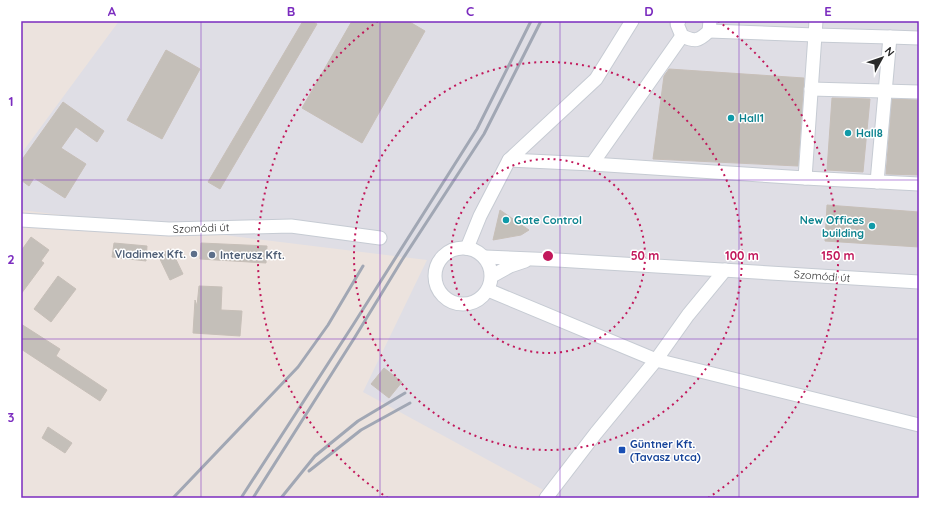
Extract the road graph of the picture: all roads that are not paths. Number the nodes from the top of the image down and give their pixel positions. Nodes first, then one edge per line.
1 (632, 21) edge
2 (679, 21) edge
3 (816, 21) edge
4 (709, 26) edge
5 (815, 35) junction
6 (682, 36) junction
7 (890, 37) junction
8 (919, 38) edge
9 (811, 89) junction
10 (885, 91) junction
11 (919, 92) edge
12 (509, 160) junction
13 (592, 164) junction
14 (805, 178) junction
15 (877, 182) junction
16 (919, 184) edge
17 (22, 221) edge
18 (380, 238) dead end
19 (467, 248) junction
20 (485, 257) junction
21 (532, 258) junction
22 (725, 270) junction
23 (492, 276) junction
24 (919, 282) edge
25 (488, 290) junction
26 (656, 360) junction
27 (919, 425) edge
28 (546, 498) edge

1 - 12 street
2 - 6 street
3 - 5 street
4 - 5 street
4 - 6 street
5 - 7 street
5 - 9 street
6 - 13 street
7 - 8 street
7 - 10 street
9 - 10 street
9 - 14 street
10 - 11 street
10 - 15 street
12 - 13 street
12 - 19 street
13 - 14 street
14 - 15 street
15 - 16 street
17 - 18 street, Szomódi út
19 - 20 street
19 - 25 street
20 - 21 street, Szomódi út
20 - 23 street
21 - 22 street, Szomódi út
21 - 23 street
22 - 24 street, Szomódi út
22 - 26 street
23 - 25 street
25 - 26 street
26 - 27 street
26 - 28 street

